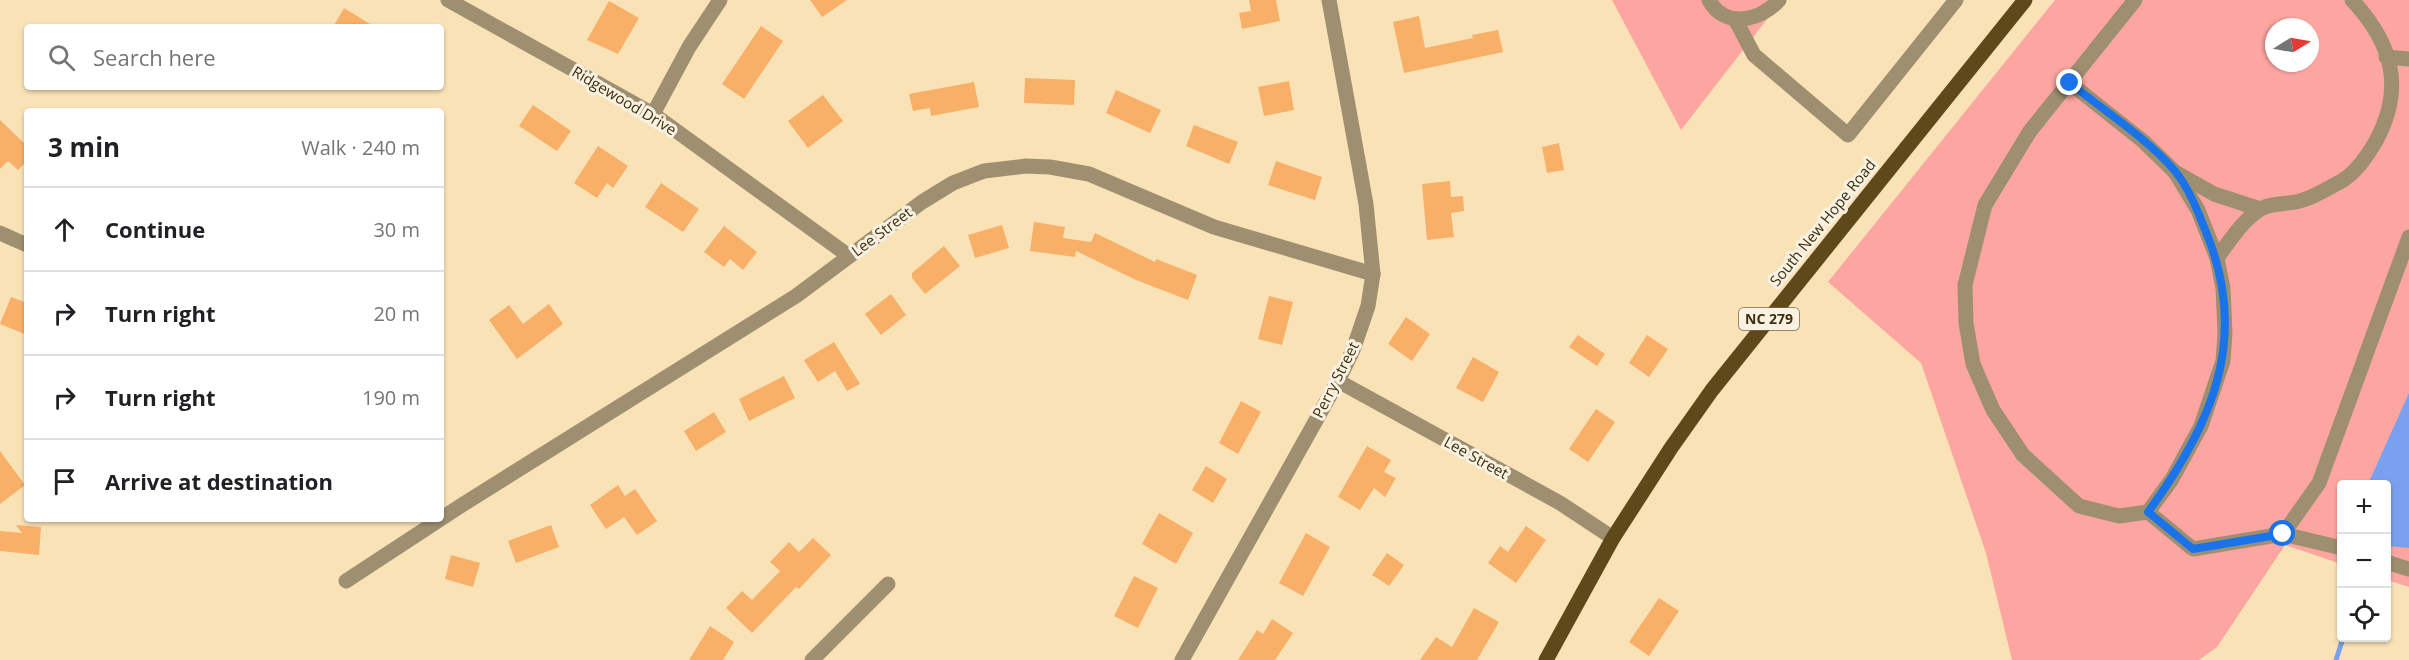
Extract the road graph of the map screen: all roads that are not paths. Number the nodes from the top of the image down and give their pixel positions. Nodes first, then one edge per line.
1 (448, 0) edge
2 (720, 0) edge
3 (1329, 0) edge
4 (1709, 0) edge
5 (1779, 0) edge
6 (1956, 0) edge
7 (2025, 0) edge
8 (2135, 0) edge
9 (2352, 0) edge
10 (1735, 19) junction
11 (2386, 57) junction
12 (2409, 59) edge
13 (2070, 83) junction
14 (653, 114) junction
15 (2175, 172) junction
16 (2260, 208) junction
17 (0, 232) edge
18 (2409, 237) edge
19 (24, 244) edge
20 (849, 256) junction
21 (2217, 258) junction
22 (1373, 274) junction
23 (1338, 381) junction
24 (2148, 512) junction
25 (444, 518) edge
26 (437, 522) edge
27 (2283, 534) junction
28 (1613, 538) junction
29 (2337, 547) edge
30 (2391, 564) edge
31 (2409, 569) edge
32 (346, 581) dead end
33 (888, 584) dead end
34 (812, 660) edge
35 (1182, 660) edge
36 (1546, 660) edge

1 - 14 street, Ridgewood Drive
2 - 14 street
3 - 22 street, Perry Street
4 - 10 street
5 - 10 street
6 - 10 street
7 - 28 main road, South New Hope Road / NC 279
8 - 13 street
9 - 11 street
11 - 12 street
11 - 16 street
13 - 15 street
13 - 24 street
14 - 20 street, Ridgewood Drive
15 - 16 street
15 - 21 street
16 - 21 street
17 - 19 street
18 - 27 street
20 - 22 street, Lee Street
20 - 25 street, Lee Street
21 - 24 street
22 - 23 street, Perry Street
23 - 28 street, Lee Street
23 - 35 street, Perry Street
24 - 27 street
26 - 32 street, Lee Street
27 - 29 street
28 - 36 main road, South New Hope Road / NC 279
30 - 31 street
33 - 34 street

